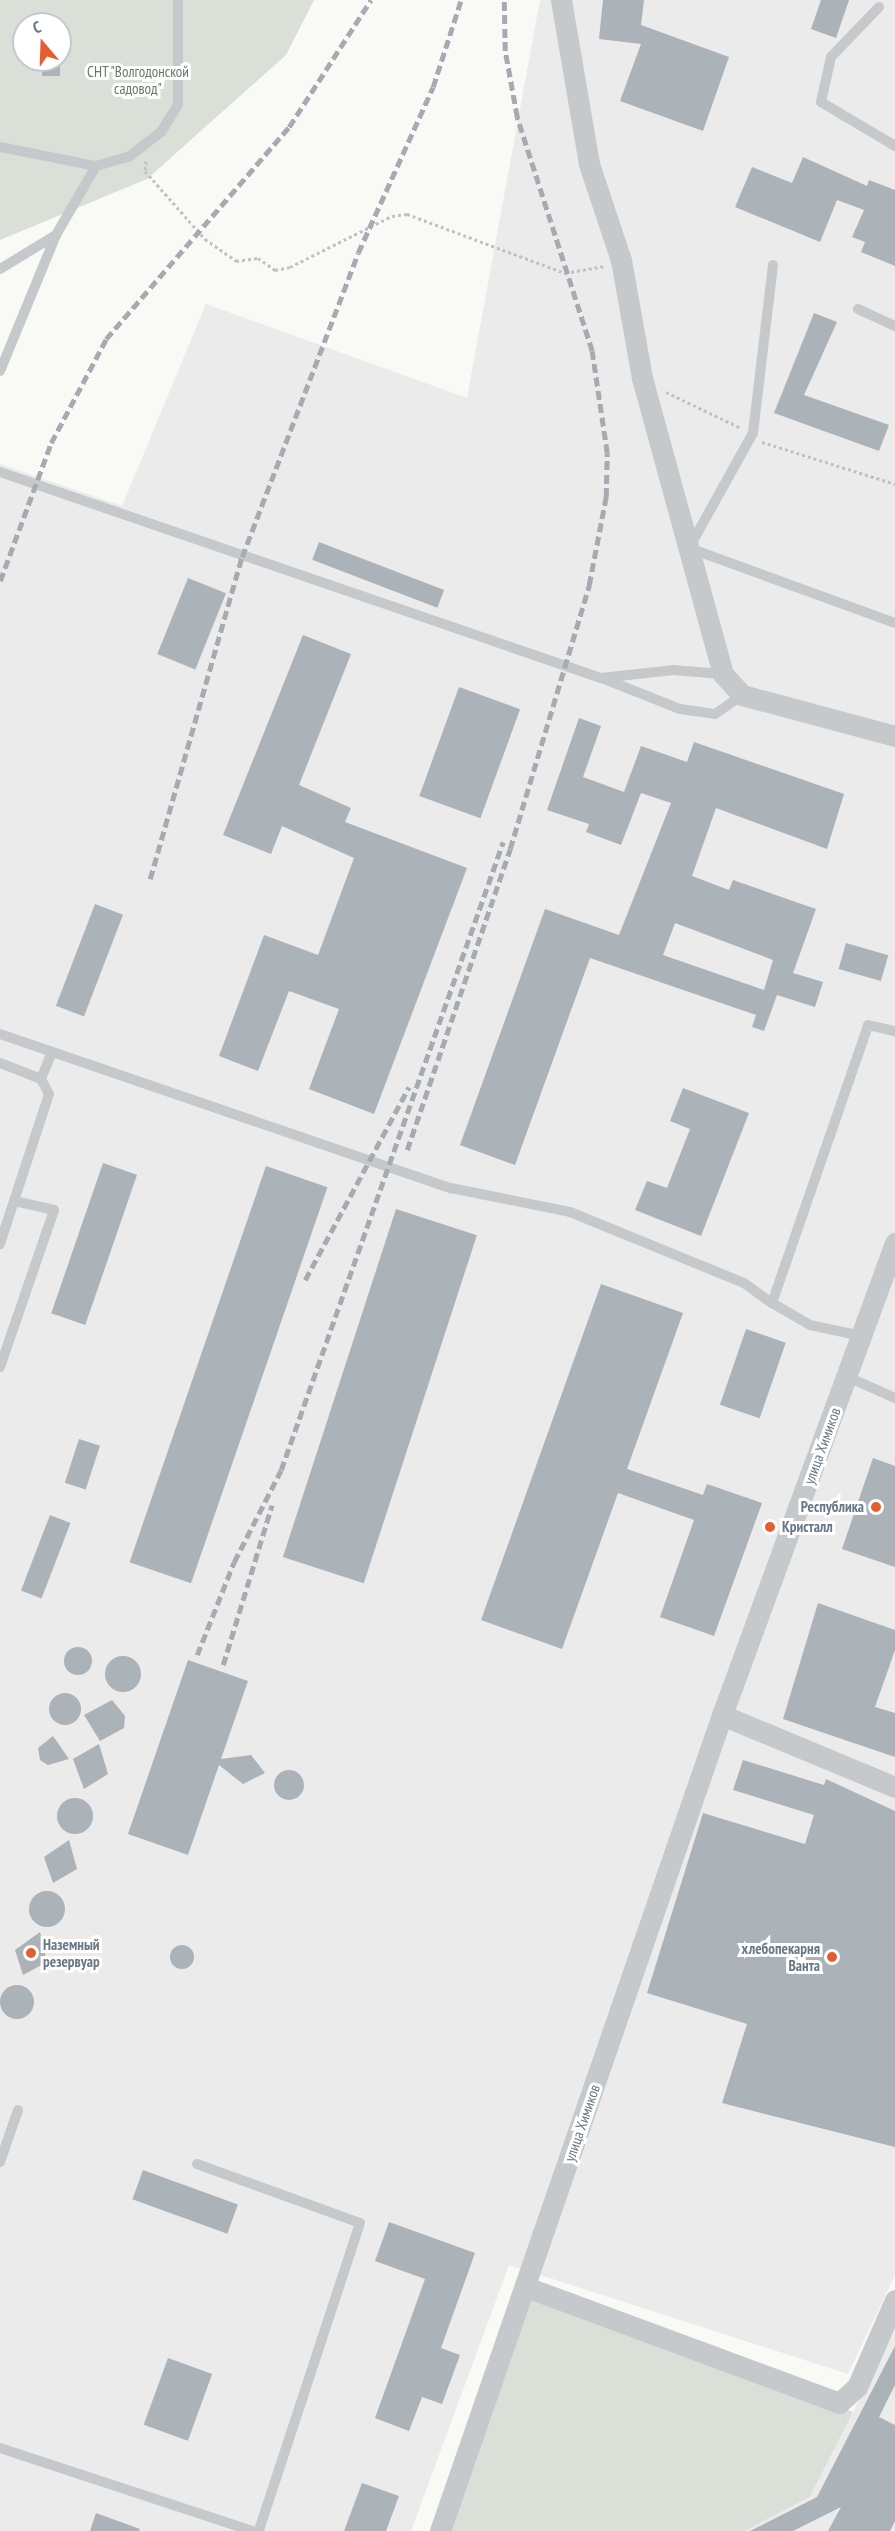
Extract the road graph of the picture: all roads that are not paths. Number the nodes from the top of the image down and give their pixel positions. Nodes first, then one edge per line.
1 (178, 0) edge
2 (561, 0) edge
3 (879, 6) dead end
4 (895, 146) edge
5 (0, 147) edge
6 (96, 166) junction
7 (56, 235) junction
8 (773, 265) dead end
9 (0, 269) edge
10 (858, 309) dead end
11 (895, 326) edge
12 (0, 371) edge
13 (0, 472) edge
14 (688, 548) junction
15 (895, 623) edge
16 (723, 674) junction
17 (601, 678) junction
18 (742, 695) junction
19 (895, 736) edge
20 (895, 1031) edge
21 (0, 1034) edge
22 (52, 1052) junction
23 (0, 1063) edge
24 (41, 1079) junction
25 (14, 1201) junction
26 (895, 1243) edge
27 (0, 1244) edge
28 (772, 1303) junction
29 (863, 1336) junction
30 (0, 1367) edge
31 (848, 1377) junction
32 (895, 1398) edge
33 (722, 1715) junction
34 (895, 1787) edge
35 (18, 2110) dead end
36 (0, 2162) edge
37 (197, 2164) dead end
38 (526, 2286) junction
39 (895, 2300) edge
40 (0, 2448) edge
41 (252, 2531) edge
42 (259, 2531) edge
43 (440, 2531) edge

1 - 6 lane
2 - 14 street
3 - 4 lane
5 - 6 lane
6 - 7 lane
7 - 9 lane
7 - 12 lane
8 - 14 lane
10 - 11 lane
13 - 17 lane
14 - 15 lane
14 - 16 street
16 - 17 lane
16 - 18 street
17 - 18 lane
18 - 19 street
20 - 28 lane
21 - 22 lane
22 - 24 lane
22 - 28 lane
23 - 24 lane
24 - 25 lane
25 - 27 lane
25 - 30 lane
26 - 29 street, улица Химиков
28 - 29 lane
29 - 31 street, улица Химиков
31 - 32 lane
31 - 33 street, улица Химиков
33 - 34 street
33 - 38 street, улица Химиков
35 - 36 lane
37 - 42 lane
38 - 39 street
38 - 43 street, улица Химиков
40 - 41 lane

